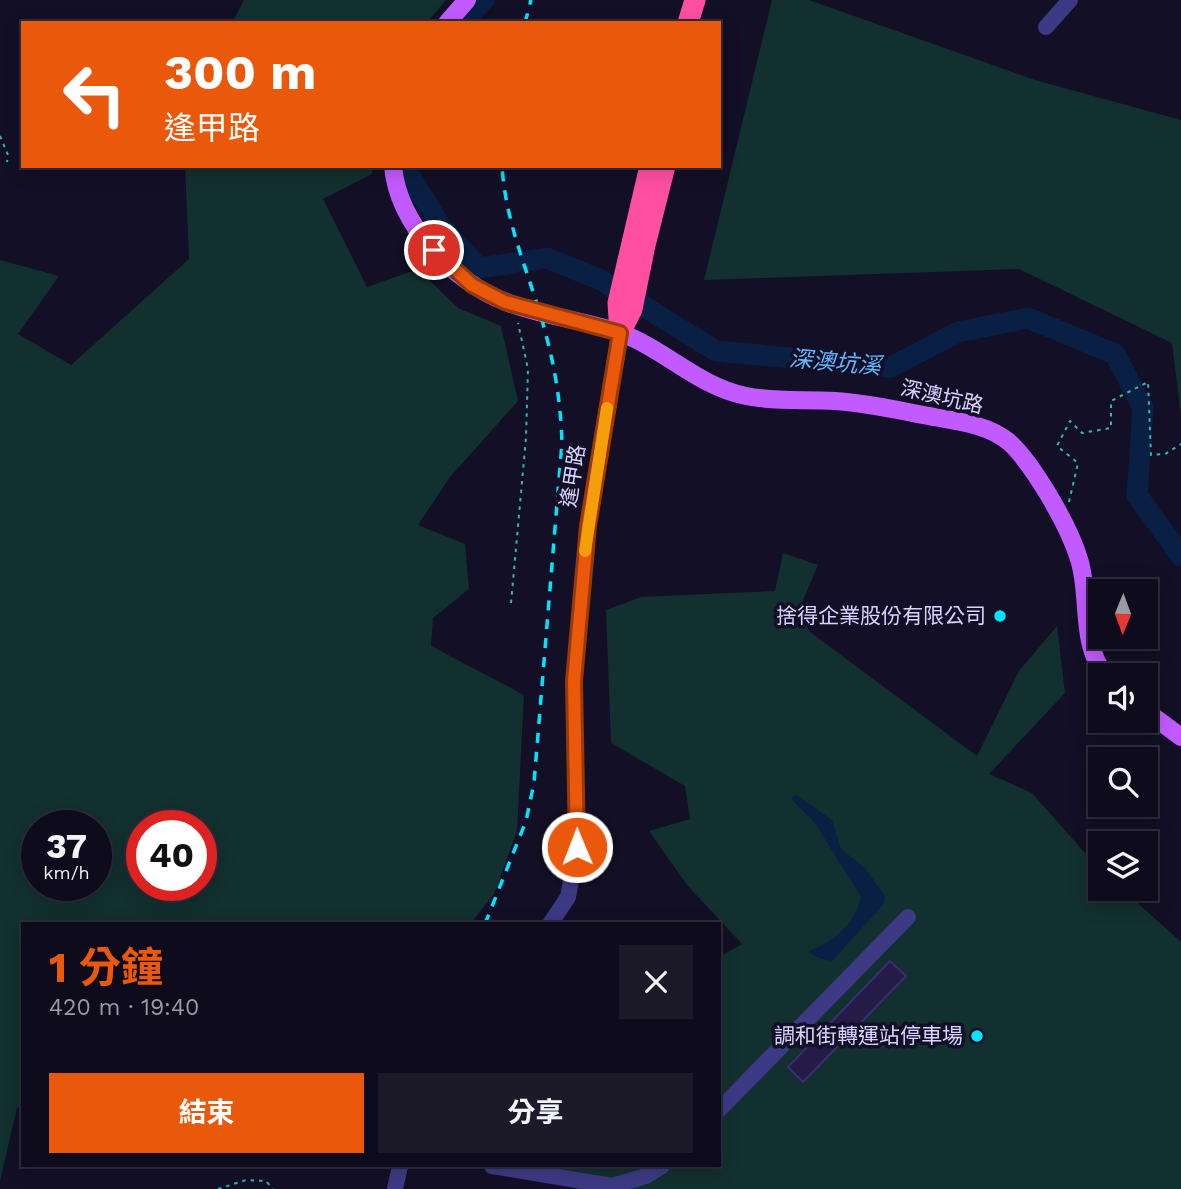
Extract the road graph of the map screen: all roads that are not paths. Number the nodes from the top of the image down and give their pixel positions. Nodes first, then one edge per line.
1 (467, 0) edge
2 (695, 0) edge
3 (708, 0) edge
4 (1070, 0) edge
5 (449, 21) edge
6 (689, 21) edge
7 (703, 21) edge
8 (1045, 27) dead end
9 (393, 168) edge
10 (650, 168) edge
11 (665, 168) edge
12 (630, 280) junction
13 (620, 333) junction
14 (1096, 663) edge
15 (1158, 720) edge
16 (1181, 737) edge
17 (908, 917) dead end
18 (551, 922) edge
19 (721, 1108) edge
20 (400, 1167) edge
21 (498, 1167) edge
22 (660, 1167) edge
23 (395, 1189) edge

1 - 5 main road
2 - 6 highway
3 - 7 highway
4 - 8 street
9 - 13 main road
10 - 12 highway
11 - 12 highway
12 - 13 highway
13 - 14 main road, 深澳坑路
13 - 18 street, 逢甲路
15 - 16 main road
17 - 19 street
20 - 23 street
21 - 22 street

